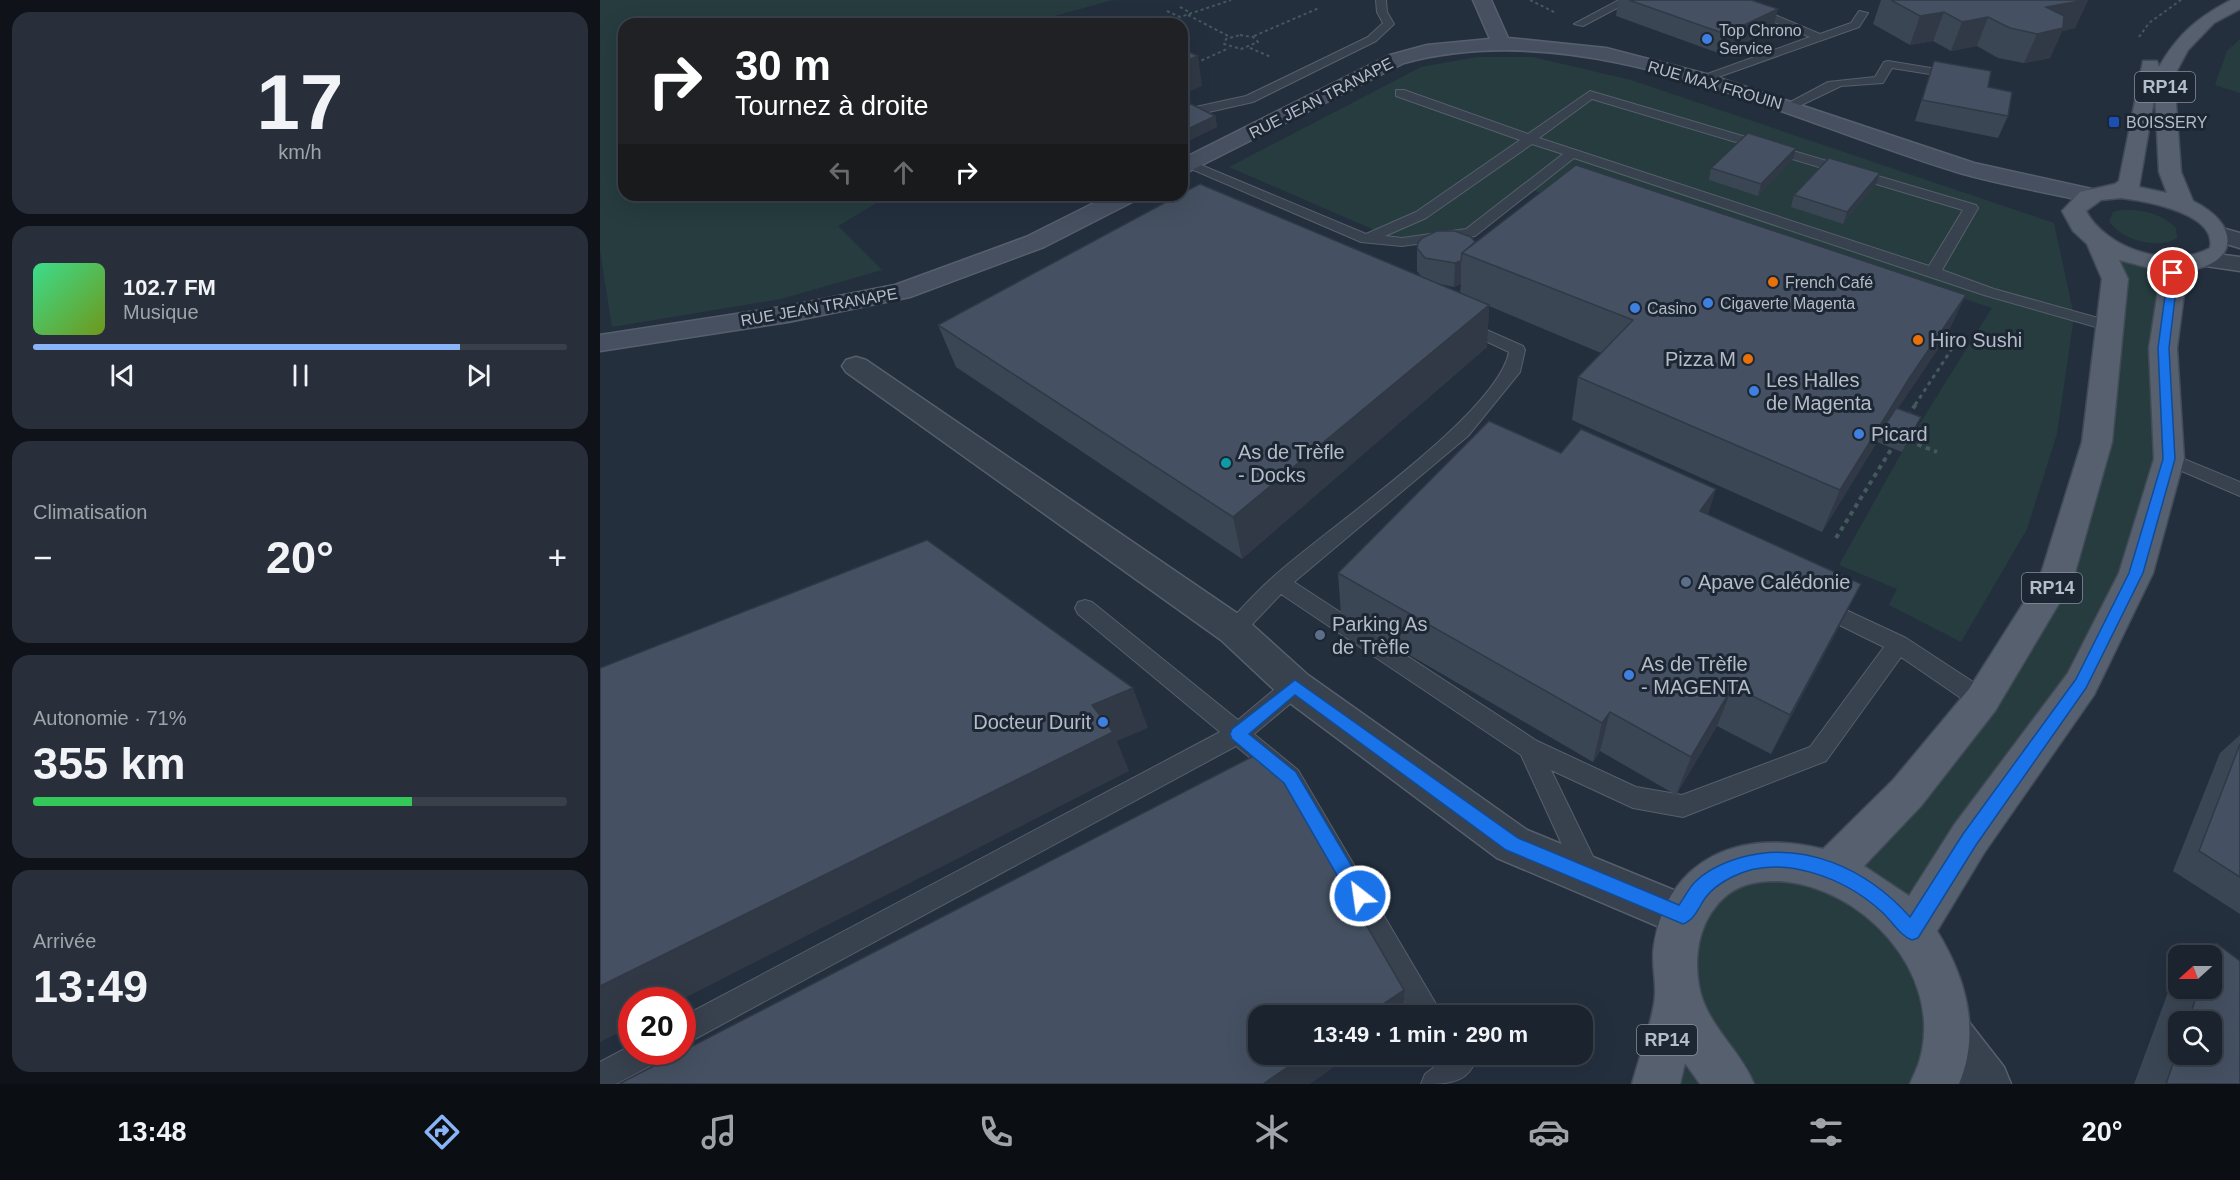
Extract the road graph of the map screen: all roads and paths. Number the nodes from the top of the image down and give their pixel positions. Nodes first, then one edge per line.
1 (1231, 0) edge
2 (1381, 0) edge
3 (1482, 0) edge
4 (1627, 0) edge
5 (2217, 0) edge
6 (2240, 2) edge
7 (1743, 6) edge
8 (1180, 7) dead end
9 (1319, 8) dead end
10 (1167, 11) dead end
11 (1192, 13) junction
12 (1863, 13) dead end
13 (1187, 15) junction
14 (1579, 24) dead end
15 (1230, 37) junction
16 (1253, 37) junction
17 (1819, 37) junction
18 (1501, 43) junction
19 (1229, 48) junction
20 (1191, 65) edge
21 (1959, 76) edge
22 (1703, 79) junction
23 (1400, 93) dead end
24 (1789, 106) junction
25 (1188, 113) edge
26 (1530, 139) junction
27 (1572, 153) junction
28 (1189, 168) edge
29 (1968, 168) junction
30 (2121, 191) junction
31 (2088, 195) junction
32 (1114, 201) edge
33 (2182, 205) junction
34 (2087, 231) junction
35 (2231, 238) edge
36 (1366, 239) junction
37 (1349, 251) edge
38 (2192, 262) junction
39 (2240, 264) edge
40 (1933, 272) junction
41 (1452, 319) edge
42 (2110, 326) junction
43 (1937, 329) edge
44 (600, 344) edge
45 (856, 366) dead end
46 (1902, 424) edge
47 (1462, 432) junction
48 (1909, 441) edge
49 (1483, 443) edge
50 (1892, 448) dead end
51 (1937, 452) dead end
52 (1434, 454) junction
53 (2169, 459) junction
54 (1453, 464) edge
55 (2240, 489) edge
56 (1836, 538) dead end
57 (1279, 583) junction
58 (1801, 597) edge
59 (1085, 608) dead end
60 (1234, 630) junction
61 (1898, 644) junction
62 (1295, 686) junction
63 (1982, 700) junction
64 (1238, 734) junction
65 (1529, 748) junction
66 (1832, 870) junction
67 (1590, 877) junction
68 (1683, 915) junction
69 (1912, 931) junction
70 (1678, 995) junction
71 (1424, 1005) edge
72 (696, 1024) edge
73 (1948, 1034) junction
74 (623, 1065) edge
75 (1458, 1065) edge
76 (600, 1077) edge
77 (1435, 1084) edge
78 (1656, 1084) edge
79 (1730, 1084) edge
80 (1934, 1084) edge
81 (1987, 1084) edge

1 - 11 path
2 - 25 lane
3 - 18 main road
4 - 14 lane
5 - 30 main road, RP14
6 - 33 main road, RP14
7 - 17 lane
8 - 11 path
9 - 16 path
10 - 13 path
11 - 13 path
12 - 17 lane
13 - 15 path
15 - 16 path
15 - 19 path
16 - 19 path
17 - 22 lane
18 - 22 main road, RUE MAX FROUIN
18 - 28 main road, RUE JEAN TRANAPE
19 - 20 path
21 - 24 lane
22 - 24 main road, RUE MAX FROUIN
23 - 26 lane
24 - 29 main road, RUE MAX FROUIN
26 - 27 lane
26 - 36 lane
26 - 40 lane
27 - 36 lane
27 - 40 lane
28 - 36 lane
29 - 31 main road, RUE MAX FROUIN
29 - 34 main road, RUE MAX FROUIN
30 - 31 main road
30 - 33 main road
31 - 34 main road
32 - 44 main road, RUE JEAN TRANAPE
33 - 35 main road
34 - 38 main road
34 - 42 main road, RP14
35 - 38 main road
36 - 37 lane
38 - 39 street
38 - 53 main road
40 - 42 lane
41 - 47 lane
42 - 63 main road, RP14
43 - 46 path
45 - 60 street
47 - 49 lane
47 - 52 lane
48 - 51 path
50 - 56 path
52 - 54 lane
52 - 57 lane
53 - 55 lane
53 - 69 main road
57 - 60 lane
57 - 65 lane
58 - 61 lane
59 - 64 lane
60 - 62 street
61 - 63 lane
61 - 65 lane
62 - 64 lane
62 - 67 street
63 - 66 main road, RP14
64 - 71 lane
64 - 72 lane
65 - 67 lane
66 - 68 main road
66 - 69 main road
67 - 68 street
68 - 70 main road
69 - 73 main road
70 - 78 main road, RP14
70 - 79 main road
73 - 80 main road
73 - 81 street
74 - 76 lane
75 - 77 lane

